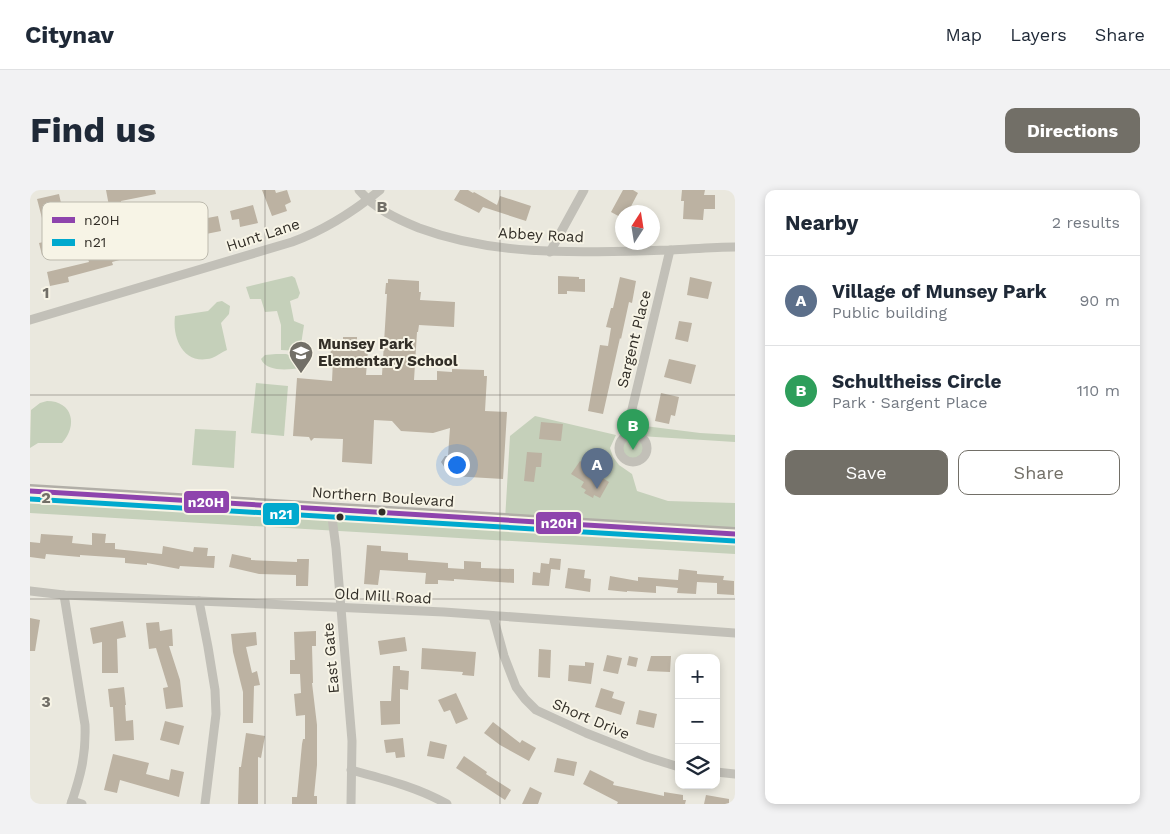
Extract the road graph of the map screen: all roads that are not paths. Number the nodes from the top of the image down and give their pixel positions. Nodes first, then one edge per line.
1 (359, 190) edge
2 (380, 190) edge
3 (584, 190) edge
4 (367, 200) junction
5 (735, 247) edge
6 (670, 250) junction
7 (550, 252) junction
8 (30, 320) edge
9 (630, 435) dead end
10 (30, 491) edge
11 (331, 510) junction
12 (735, 534) edge
13 (30, 591) edge
14 (64, 594) junction
15 (199, 600) junction
16 (340, 608) junction
17 (493, 616) junction
18 (735, 633) edge
19 (675, 766) edge
20 (351, 770) junction
21 (720, 772) edge
22 (735, 774) edge
23 (71, 803) edge
24 (82, 804) edge
25 (205, 804) edge
26 (351, 804) edge
27 (447, 804) edge

1 - 4 street, Abbey Road
2 - 4 street, Hunt Lane
3 - 7 street
4 - 7 street, Abbey Road
4 - 8 street, Hunt Lane
5 - 6 street, Abbey Road
6 - 7 street, Abbey Road
6 - 9 street, Sargent Place
10 - 11 main road, Northern Boulevard
11 - 12 main road, Northern Boulevard
11 - 16 street, East Gate
13 - 14 street, Old Mill Road
14 - 15 street, Old Mill Road
14 - 23 street
15 - 16 street, Old Mill Road
15 - 25 street
16 - 17 street, Old Mill Road
16 - 20 street, East Gate
17 - 18 street, Old Mill Road
17 - 19 street, Short Drive
20 - 26 street, East Gate
20 - 27 street
21 - 22 street
23 - 24 street

